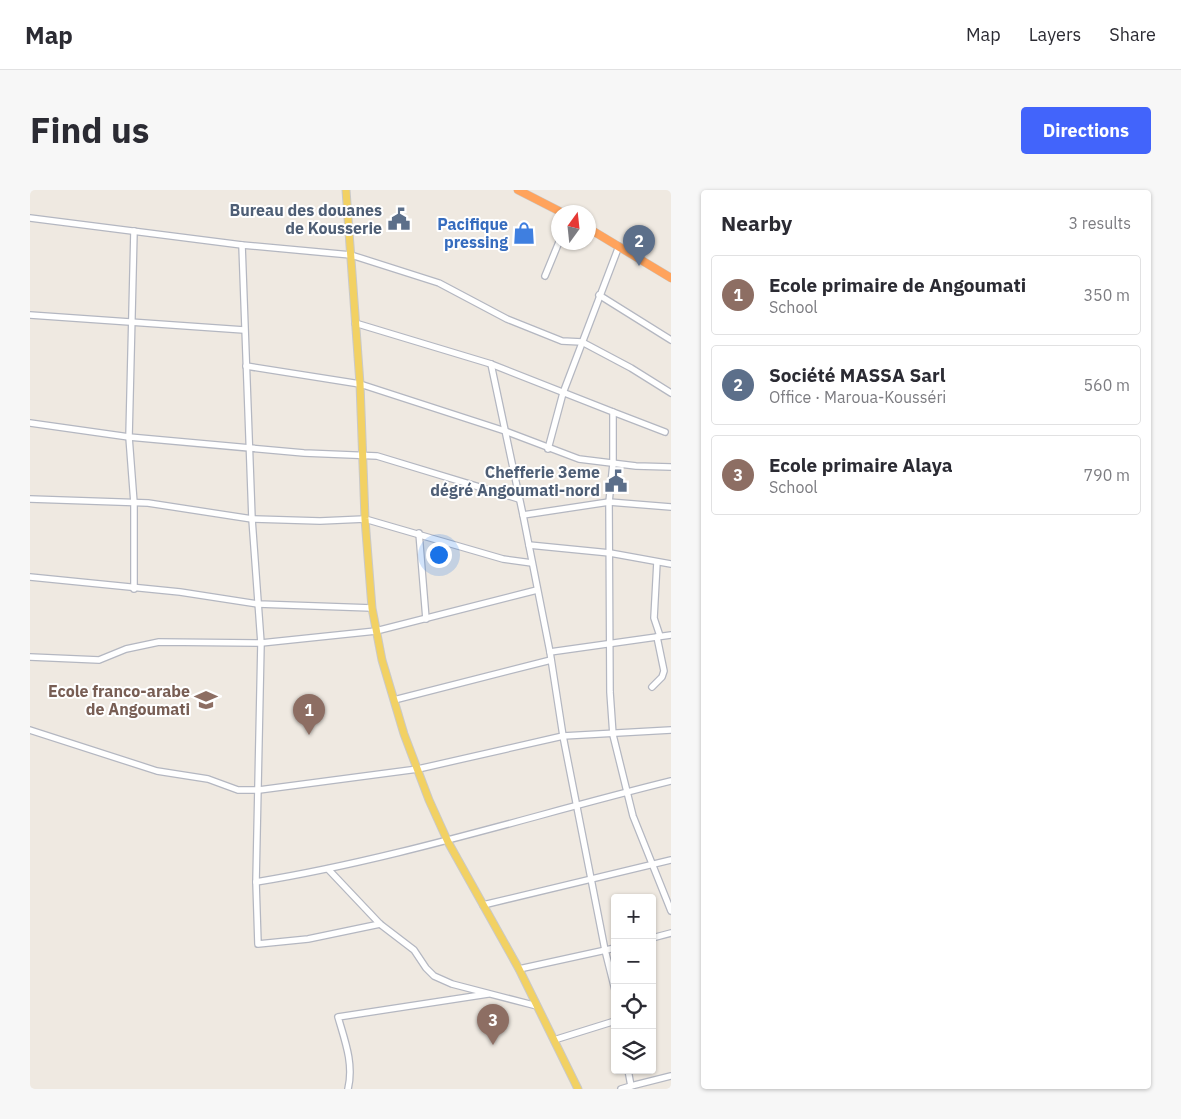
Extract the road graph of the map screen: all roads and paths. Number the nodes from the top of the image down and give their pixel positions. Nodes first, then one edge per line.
1 (346, 190) edge
2 (518, 190) edge
3 (551, 206) edge
4 (30, 218) edge
5 (134, 231) junction
6 (596, 233) edge
7 (242, 245) junction
8 (619, 246) junction
9 (556, 250) edge
10 (351, 255) junction
11 (545, 276) dead end
12 (671, 278) edge
13 (599, 295) junction
14 (30, 315) edge
15 (355, 323) junction
16 (132, 324) junction
17 (244, 330) junction
18 (671, 340) edge
19 (582, 342) junction
20 (491, 364) junction
21 (246, 366) junction
22 (360, 384) junction
23 (563, 393) junction
24 (671, 393) edge
25 (613, 412) junction
26 (30, 423) edge
27 (505, 431) junction
28 (665, 432) dead end
29 (129, 437) junction
30 (249, 447) junction
31 (548, 449) junction
32 (362, 454) junction
33 (614, 464) junction
34 (671, 467) edge
35 (30, 499) edge
36 (518, 499) junction
37 (609, 502) junction
38 (134, 503) junction
39 (671, 507) edge
40 (523, 514) junction
41 (252, 519) junction
42 (365, 519) junction
43 (419, 533) junction
44 (529, 545) junction
45 (610, 553) junction
46 (657, 562) junction
47 (532, 563) junction
48 (671, 564) edge
49 (30, 577) edge
50 (134, 589) junction
51 (537, 590) junction
52 (258, 604) junction
53 (372, 608) junction
54 (426, 620) junction
55 (376, 631) junction
56 (671, 635) edge
57 (658, 637) junction
58 (260, 643) junction
59 (609, 644) junction
60 (550, 652) junction
61 (30, 657) edge
62 (551, 660) junction
63 (652, 687) dead end
64 (394, 700) junction
65 (30, 730) edge
66 (671, 730) edge
67 (613, 735) junction
68 (563, 736) junction
69 (418, 769) junction
70 (671, 781) edge
71 (259, 790) junction
72 (625, 792) junction
73 (577, 806) junction
74 (448, 842) junction
75 (671, 860) edge
76 (652, 865) junction
77 (328, 869) junction
78 (591, 878) junction
79 (256, 882) junction
80 (483, 904) junction
81 (671, 911) edge
82 (380, 924) junction
83 (671, 933) edge
84 (656, 937) edge
85 (611, 949) edge
86 (605, 950) junction
87 (519, 969) junction
88 (614, 984) edge
89 (492, 994) junction
90 (537, 1006) junction
91 (611, 1022) edge
92 (554, 1040) junction
93 (629, 1074) edge
94 (671, 1076) edge
95 (631, 1086) junction
96 (348, 1089) edge
97 (578, 1089) edge
98 (621, 1089) edge

1 - 10 main road
2 - 3 highway
4 - 5 street
5 - 7 street
5 - 16 street
6 - 8 highway
7 - 10 street
7 - 17 street
8 - 12 highway
8 - 13 street
9 - 11 street
10 - 15 main road
10 - 19 street
13 - 18 street
13 - 19 street
14 - 16 street
15 - 20 street
15 - 22 main road
16 - 17 street
16 - 29 street
17 - 21 street
19 - 23 street
19 - 24 street
20 - 23 street
20 - 27 street
21 - 22 street
21 - 30 street
22 - 27 street
22 - 32 main road
23 - 25 street
23 - 31 street
25 - 28 street
25 - 33 street
26 - 29 street
27 - 31 street
27 - 36 street
29 - 30 street
29 - 38 street
30 - 32 street
30 - 41 street
31 - 33 street
32 - 36 street
32 - 42 main road
33 - 34 street
33 - 37 street
35 - 38 street
36 - 40 street
37 - 39 street
37 - 40 street
37 - 45 street
38 - 41 street
38 - 50 street
40 - 44 street
41 - 42 street
41 - 52 street
42 - 43 street
42 - 53 main road
43 - 47 street
43 - 54 street
44 - 45 street
44 - 47 street
45 - 46 street
45 - 59 street
46 - 48 street
46 - 57 street
47 - 51 street
49 - 50 street
50 - 52 street
51 - 54 street
51 - 60 street
52 - 53 street
52 - 58 street
53 - 55 main road
54 - 55 street
55 - 58 street
55 - 64 main road
56 - 57 street
57 - 59 street
57 - 63 street
58 - 61 street
58 - 71 street
59 - 60 street
59 - 67 street
60 - 62 street
62 - 64 street
62 - 68 street
64 - 69 main road
65 - 71 street
66 - 67 street
67 - 68 street
67 - 72 street
68 - 69 street
68 - 73 street
69 - 71 street
69 - 74 main road
70 - 72 street
71 - 79 street
72 - 73 street
72 - 76 street
73 - 74 street
73 - 78 street
74 - 77 street
74 - 80 main road
75 - 76 street
76 - 78 street
76 - 81 street
77 - 79 street
77 - 82 street
78 - 80 street
78 - 86 street
79 - 82 street
80 - 87 main road
82 - 89 street
83 - 84 street
85 - 86 street
86 - 87 street
86 - 88 street
87 - 90 main road
89 - 90 street
89 - 96 street
90 - 92 main road
91 - 92 street
92 - 97 main road
93 - 95 street
94 - 95 street
95 - 98 street

